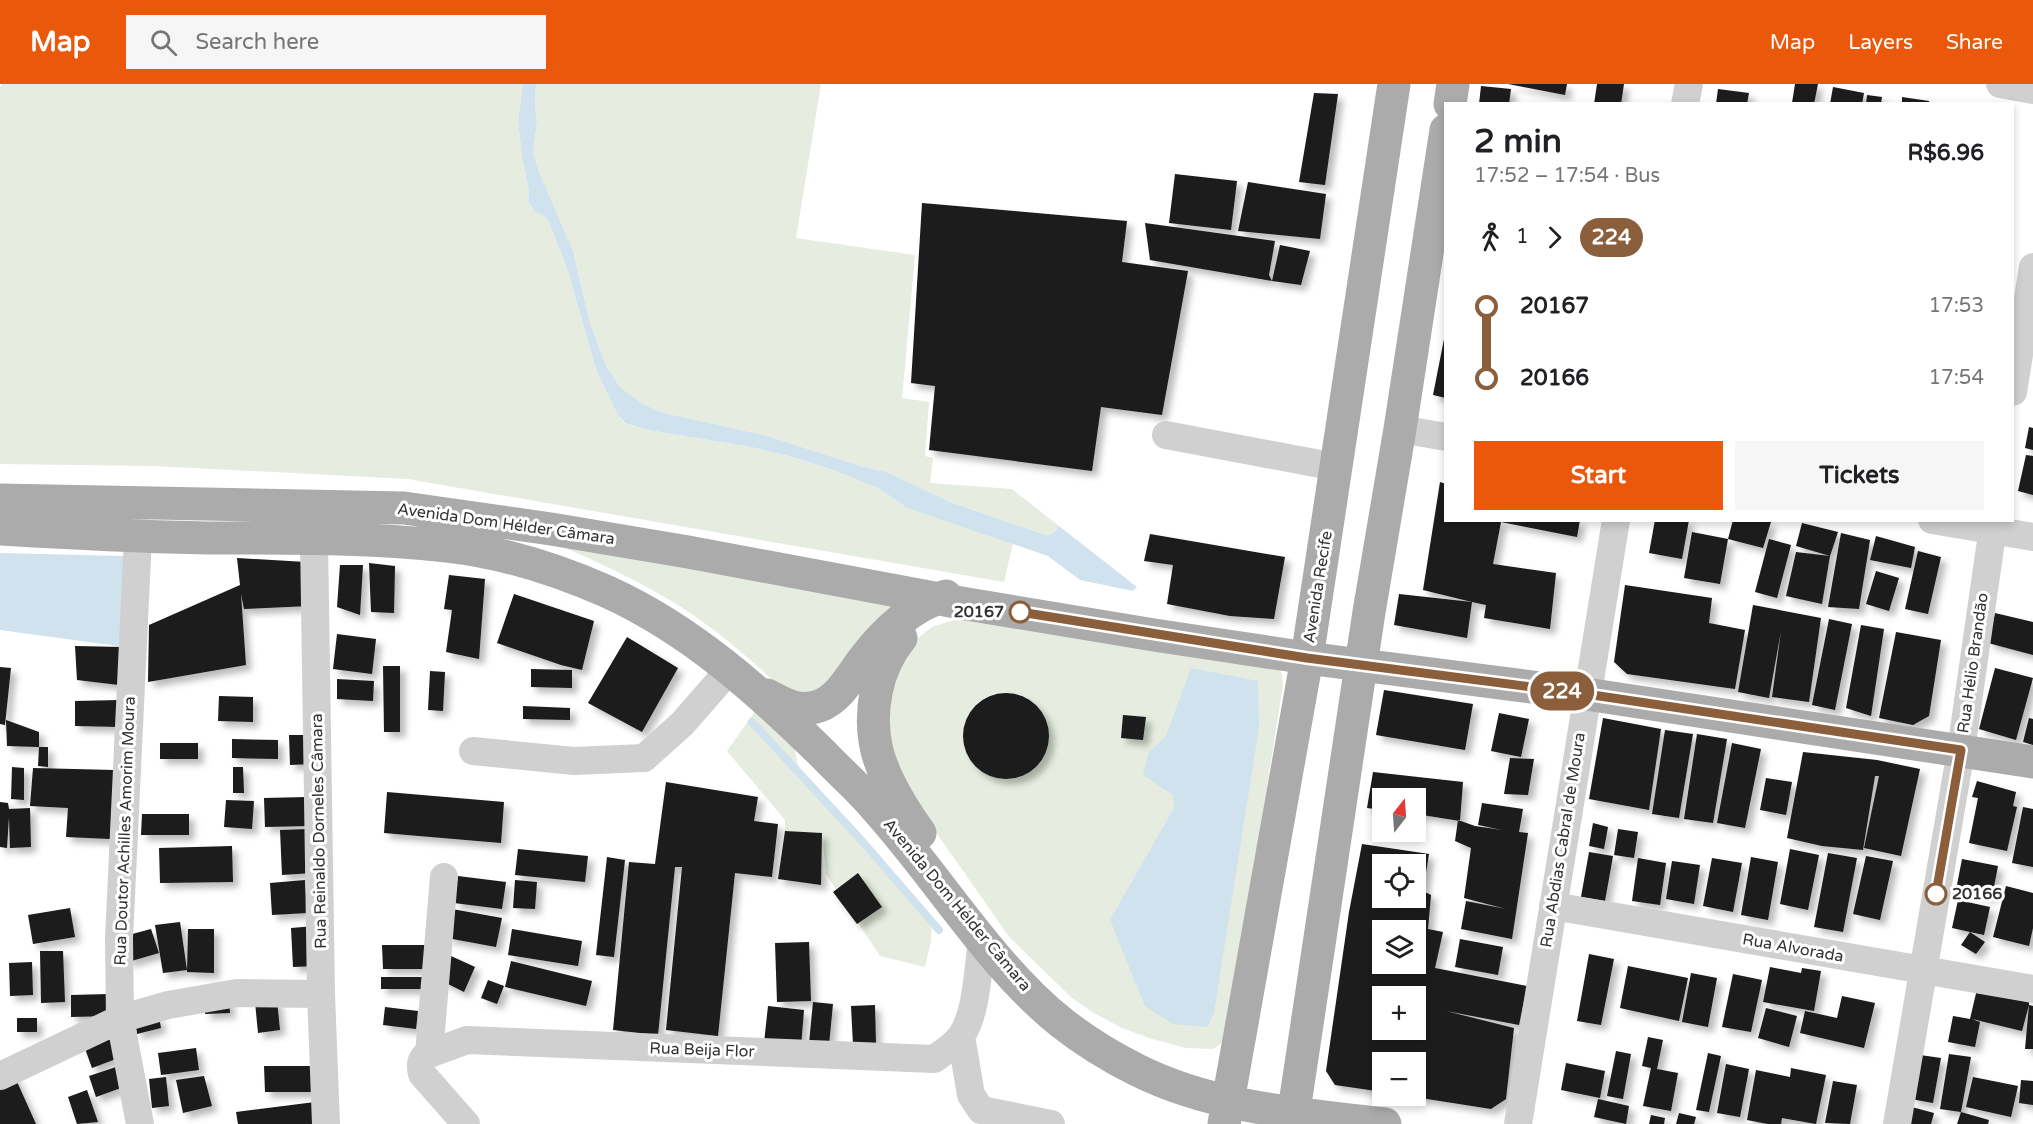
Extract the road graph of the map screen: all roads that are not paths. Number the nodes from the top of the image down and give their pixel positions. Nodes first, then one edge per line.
1 (1394, 84) edge
2 (1453, 84) edge
3 (1689, 84) edge
4 (2000, 84) edge
5 (2033, 90) edge
6 (1450, 102) edge
7 (1685, 102) edge
8 (1444, 143) edge
9 (2033, 267) edge
10 (2024, 311) edge
11 (2014, 385) edge
12 (1400, 429) junction
13 (1166, 435) dead end
14 (1444, 437) edge
15 (1336, 467) junction
16 (0, 500) edge
17 (1616, 522) edge
18 (1956, 522) edge
19 (1993, 525) edge
20 (0, 530) edge
21 (138, 537) junction
22 (2033, 537) edge
23 (314, 539) junction
24 (948, 601) junction
25 (1308, 646) junction
26 (1363, 653) junction
27 (738, 676) junction
28 (1586, 694) junction
29 (1961, 750) junction
30 (473, 751) dead end
31 (2033, 762) edge
32 (444, 877) dead end
33 (1552, 906) junction
34 (982, 940) junction
35 (1923, 971) junction
36 (2033, 989) edge
37 (321, 994) junction
38 (120, 1019) junction
39 (962, 1035) junction
40 (429, 1054) junction
41 (0, 1076) edge
42 (1226, 1112) edge
43 (1293, 1118) edge
44 (1364, 1123) edge
45 (140, 1124) edge
46 (326, 1124) edge
47 (466, 1124) edge
48 (1051, 1124) edge
49 (1518, 1124) edge
50 (1897, 1124) edge

1 - 15 main road, Avenida Recife
2 - 6 main road
3 - 7 street
4 - 5 street
8 - 12 main road
9 - 10 street
10 - 11 street
12 - 14 street
12 - 26 main road
13 - 15 street
15 - 25 main road, Avenida Recife
16 - 24 main road, Avenida Dom Hélder Câmara
17 - 28 street, Rua Abdias Cabral de Moura
18 - 19 street
19 - 22 street
19 - 29 street, Rua Hélio Brandão
20 - 21 main road, Avenida Dom Hélder Câmara
21 - 23 main road, Avenida Dom Hélder Câmara
21 - 38 street, Rua Doutor Achilles Amorim Moura
23 - 27 main road, Avenida Dom Hélder Câmara
23 - 37 street, Rua Reinaldo Dorneles Câmara
24 - 25 main road, Avenida Dom Hélder Câmara
24 - 27 main road, Avenida Dom Hélder Câmara
24 - 34 main road
25 - 26 main road, Avenida Dom Hélder Câmara
25 - 42 main road, Avenida Recife
26 - 28 main road, Avenida Dom Hélder Câmara
26 - 43 main road
27 - 30 street
27 - 34 main road, Avenida Dom Hélder Câmara
28 - 29 main road, Avenida Dom Hélder Câmara
28 - 33 street, Rua Abdias Cabral de Moura
29 - 31 main road, Avenida Dom Hélder Câmara
29 - 35 street, Rua Hélio Brandão
32 - 40 street
33 - 35 street, Rua Alvorada
33 - 49 street, Rua Abdias Cabral de Moura
34 - 39 street, Rua Beija Flor
34 - 42 main road, Avenida Dom Hélder Câmara
35 - 36 street, Rua Alvorada
35 - 50 street, Rua Hélio Brandão
37 - 38 street
37 - 46 street, Rua Reinaldo Dorneles Câmara
38 - 41 street
38 - 45 street, Rua Doutor Achilles Amorim Moura
39 - 40 street, Rua Beija Flor
39 - 48 street
40 - 47 street
42 - 43 main road, Avenida Dom Hélder Câmara
43 - 44 main road, Avenida Dom Hélder Câmara

